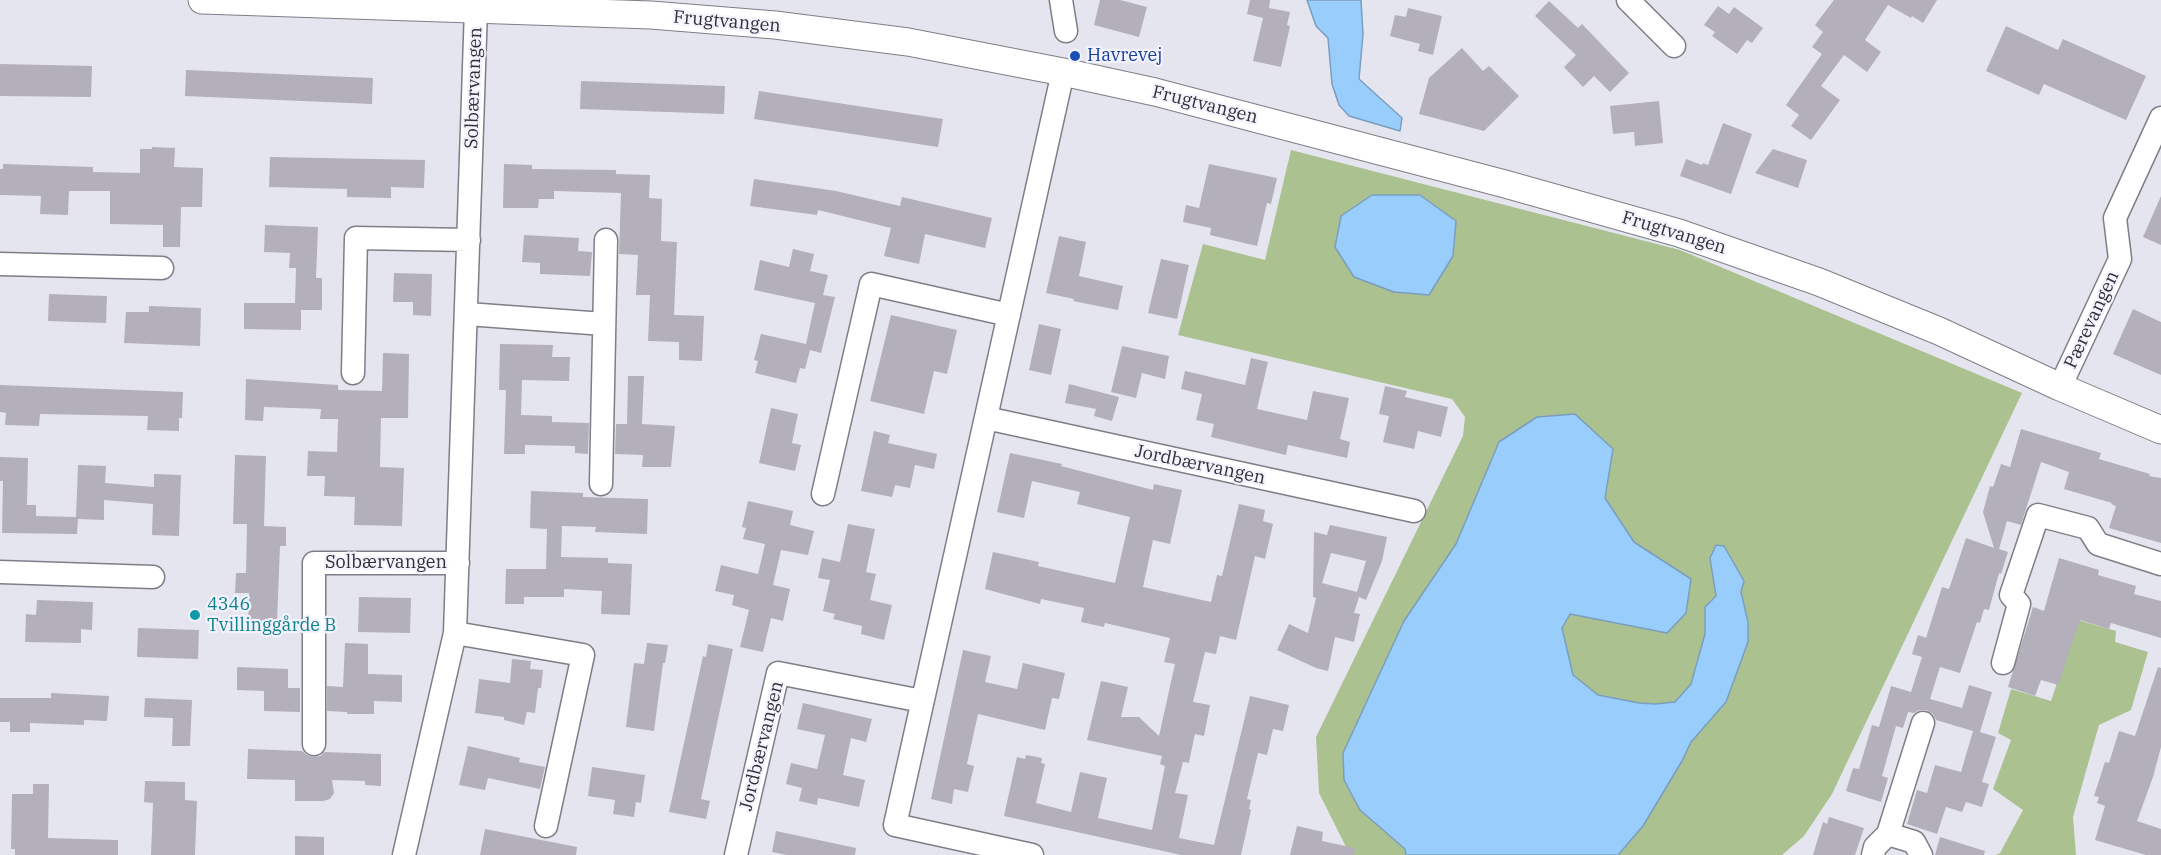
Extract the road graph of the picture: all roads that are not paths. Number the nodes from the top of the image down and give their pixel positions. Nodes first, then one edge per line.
1 (202, 0) edge
2 (1061, 0) edge
3 (1628, 0) edge
4 (325, 2) edge
5 (476, 8) junction
6 (1066, 31) dead end
7 (1674, 46) dead end
8 (1064, 72) junction
9 (2161, 118) edge
10 (469, 240) junction
11 (606, 240) dead end
12 (0, 264) edge
13 (162, 268) dead end
14 (467, 314) junction
15 (1009, 315) junction
16 (604, 324) junction
17 (353, 373) dead end
18 (2060, 387) junction
19 (986, 418) junction
20 (2161, 430) edge
21 (601, 484) dead end
22 (823, 494) dead end
23 (1414, 511) dead end
24 (458, 562) junction
25 (2161, 564) edge
26 (0, 572) edge
27 (153, 577) dead end
28 (455, 633) junction
29 (2003, 663) dead end
30 (922, 701) junction
31 (1923, 723) dead end
32 (314, 744) dead end
33 (546, 826) dead end
34 (1888, 834) junction
35 (404, 855) edge
36 (736, 855) edge
37 (1032, 855) edge
38 (1873, 855) edge
39 (1921, 855) edge

1 - 4 street, Frugtvangen
2 - 6 street
3 - 7 street
4 - 5 street, Frugtvangen
5 - 8 street, Frugtvangen
5 - 10 street, Solbærvangen
8 - 15 street
8 - 18 street, Frugtvangen
9 - 18 street, Pærevangen
10 - 14 street, Solbærvangen
10 - 17 street
11 - 16 street
12 - 13 street
14 - 16 street
14 - 24 street, Solbærvangen
15 - 19 street
15 - 22 street
16 - 21 street
18 - 20 street, Frugtvangen
19 - 23 street, Jordbærvangen
19 - 30 street
24 - 28 street, Solbærvangen
24 - 32 street, Solbærvangen
25 - 29 street
26 - 27 street
28 - 33 street
28 - 35 street, Solbærvangen
30 - 36 street, Jordbærvangen
30 - 37 street
31 - 34 street
34 - 38 street
34 - 39 street

